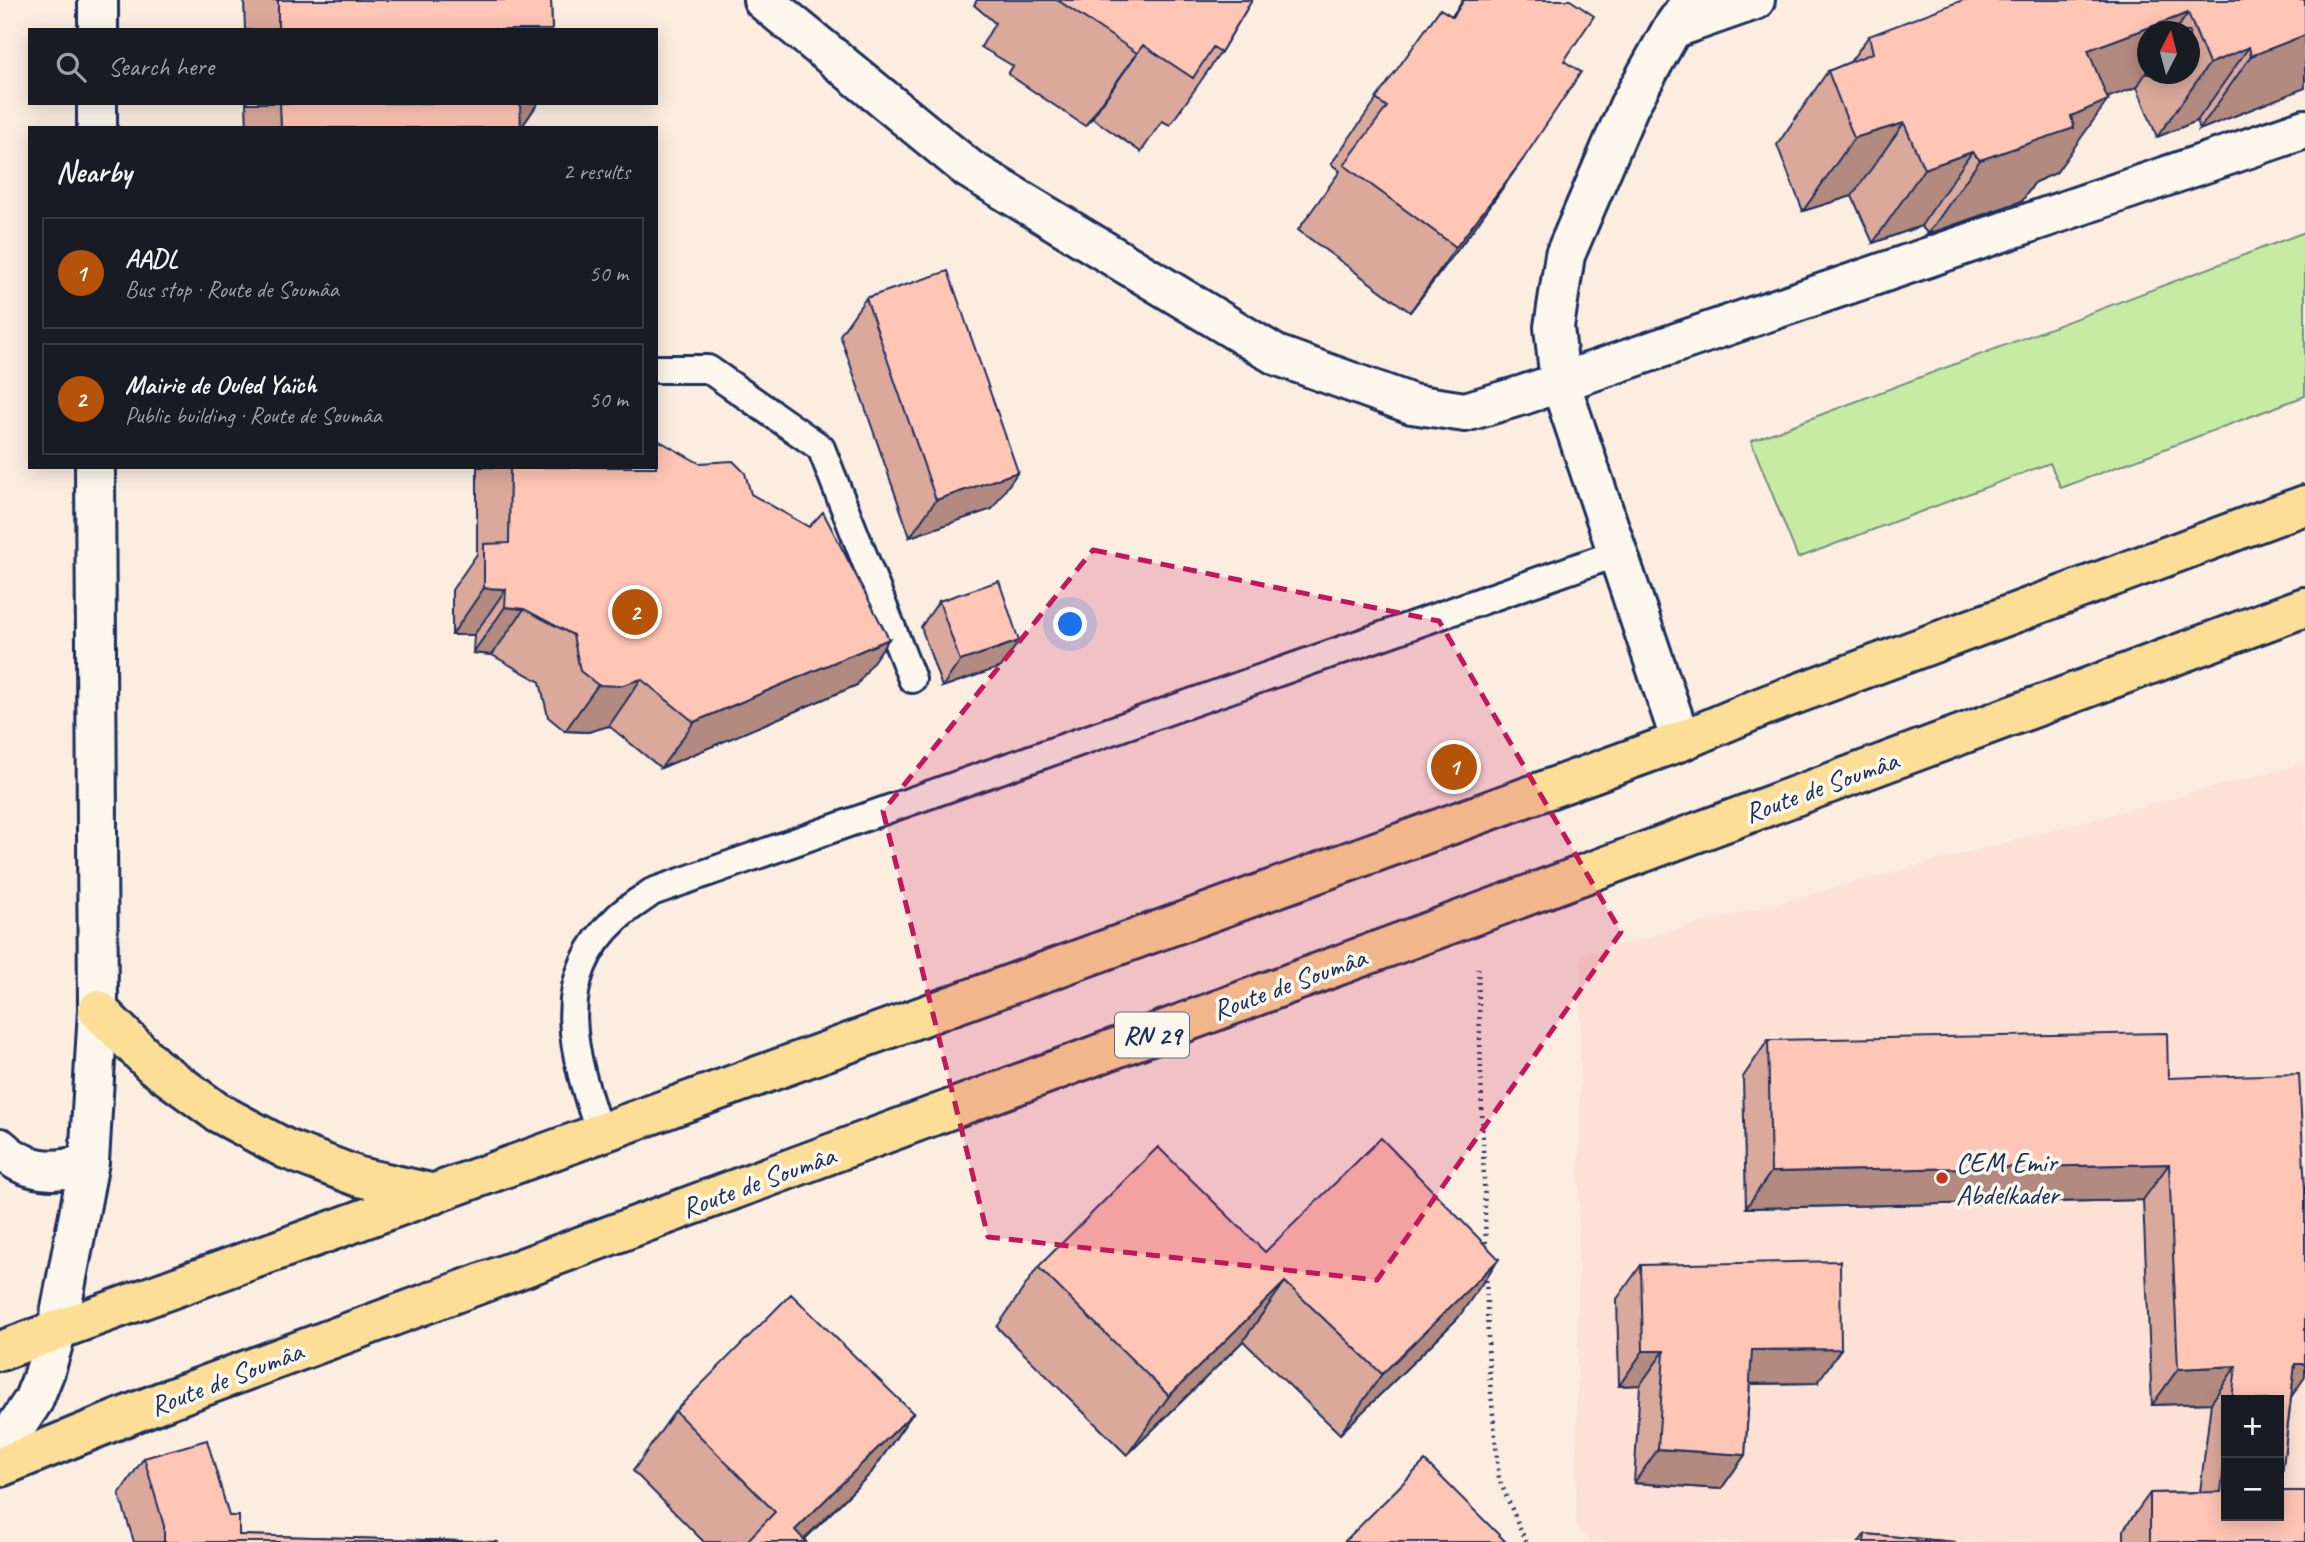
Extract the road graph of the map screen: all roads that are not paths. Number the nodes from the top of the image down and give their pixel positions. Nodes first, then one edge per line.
1 (98, 0) edge
2 (763, 0) edge
3 (1755, 0) edge
4 (1682, 14) edge
5 (98, 28) edge
6 (97, 105) edge
7 (97, 126) edge
8 (2305, 129) edge
9 (658, 369) edge
10 (1560, 382) junction
11 (95, 469) edge
12 (2305, 505) edge
13 (1618, 553) junction
14 (2305, 607) edge
15 (912, 679) dead end
16 (1681, 741) junction
17 (98, 1010) junction
18 (600, 1134) junction
19 (0, 1148) edge
20 (89, 1162) junction
21 (435, 1194) junction
22 (57, 1330) junction
23 (0, 1351) edge
24 (0, 1451) edge
25 (0, 1467) edge

1 - 5 street
2 - 10 street
3 - 4 street
4 - 10 street
6 - 7 street
8 - 10 street
9 - 15 lane
10 - 13 street
11 - 17 street
12 - 16 highway
13 - 16 street
13 - 18 lane
14 - 25 highway, Route de Soumâa / RN 29
16 - 18 highway
17 - 20 street
17 - 21 highway
18 - 21 highway
19 - 20 street
20 - 22 street
21 - 22 highway
22 - 23 highway
22 - 24 street

